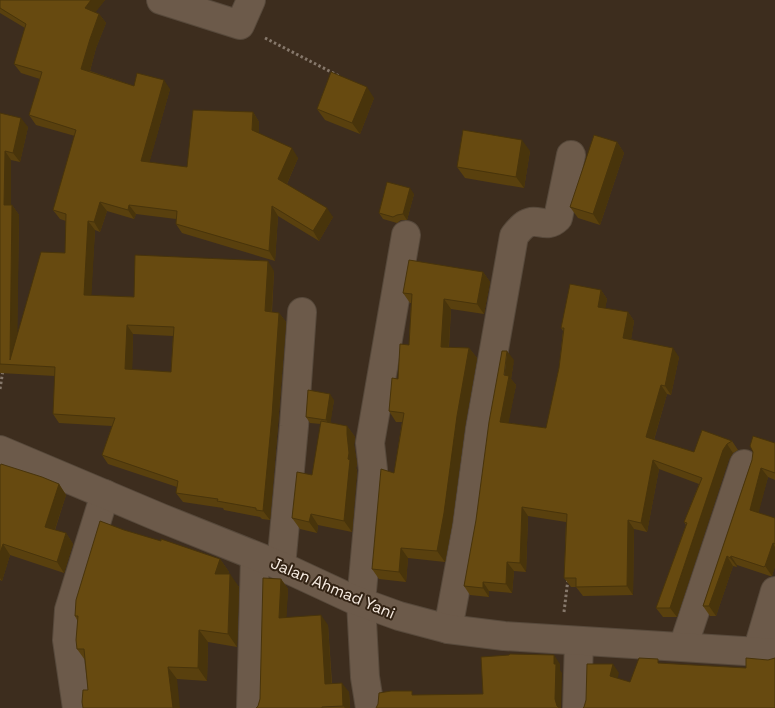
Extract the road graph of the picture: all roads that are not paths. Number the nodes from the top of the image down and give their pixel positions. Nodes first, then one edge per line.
1 (162, 0) edge
2 (251, 0) edge
3 (571, 155) dead end
4 (406, 235) dead end
5 (302, 312) dead end
6 (0, 450) edge
7 (744, 464) dead end
8 (105, 494) junction
9 (255, 556) junction
10 (281, 566) junction
11 (775, 591) edge
12 (361, 602) junction
13 (448, 629) junction
14 (570, 640) junction
15 (683, 647) junction
16 (766, 652) edge
17 (77, 708) edge
18 (251, 708) edge
19 (370, 708) edge
20 (577, 708) edge

1 - 2 street
3 - 13 street
4 - 12 street
5 - 10 street
6 - 8 street, Jalan Ahmad Yani
7 - 15 street
8 - 9 street, Jalan Ahmad Yani
8 - 17 street
9 - 10 street, Jalan Ahmad Yani
9 - 18 street
10 - 12 street, Jalan Ahmad Yani
11 - 16 street
12 - 13 street, Jalan Ahmad Yani
12 - 19 street
13 - 14 street, Jalan Ahmad Yani
14 - 15 street, Jalan Ahmad Yani
14 - 20 street
15 - 16 street, Jalan Ahmad Yani

